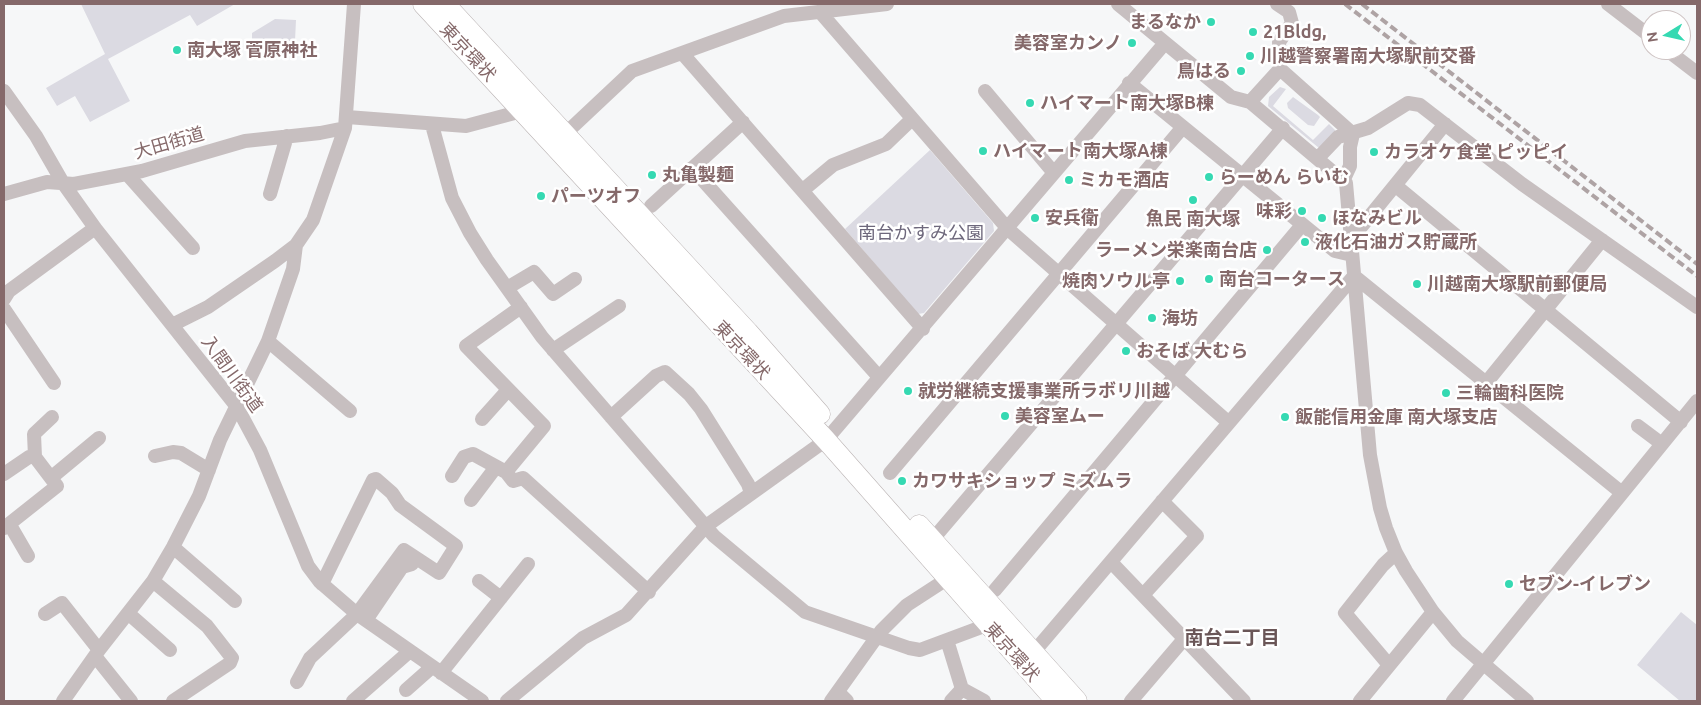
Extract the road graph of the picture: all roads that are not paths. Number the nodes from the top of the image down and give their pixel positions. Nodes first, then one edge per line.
1 (354, 4) edge
2 (423, 4) edge
3 (445, 4) edge
4 (887, 4) edge
5 (1118, 4) edge
6 (1277, 4) edge
7 (1608, 4) edge
8 (820, 12) junction
9 (1641, 29) edge
10 (1166, 43) junction
11 (682, 54) junction
12 (1680, 60) edge
13 (1280, 68) junction
14 (1697, 73) edge
15 (1129, 82) junction
16 (985, 90) dead end
17 (4, 92) edge
18 (1250, 102) junction
19 (522, 111) junction
20 (912, 120) junction
21 (346, 122) junction
22 (743, 122) junction
23 (1444, 124) junction
24 (432, 125) junction
25 (1183, 127) junction
26 (1283, 128) junction
27 (566, 133) junction
28 (1353, 134) junction
29 (288, 136) junction
30 (1318, 158) junction
31 (692, 168) junction
32 (1054, 173) junction
33 (127, 174) junction
34 (1242, 176) junction
35 (1344, 179) junction
36 (63, 183) junction
37 (1396, 186) junction
38 (803, 190) junction
39 (4, 194) edge
40 (270, 194) dead end
41 (651, 206) dead end
42 (1302, 225) junction
43 (95, 228) junction
44 (1008, 229) junction
45 (1352, 238) junction
46 (1602, 240) junction
47 (296, 244) junction
48 (193, 248) dead end
49 (1352, 255) junction
50 (1059, 274) junction
51 (1354, 276) junction
52 (574, 279) dead end
53 (507, 288) junction
54 (4, 298) edge
55 (619, 306) dead end
56 (521, 307) junction
57 (1697, 307) edge
58 (4, 309) edge
59 (1546, 309) junction
60 (1116, 323) junction
61 (172, 325) junction
62 (923, 329) junction
63 (268, 341) junction
64 (553, 350) junction
65 (1175, 375) junction
66 (879, 377) junction
67 (54, 383) dead end
68 (1486, 383) junction
69 (508, 390) junction
70 (1697, 401) edge
71 (237, 407) junction
72 (350, 411) dead end
73 (52, 417) dead end
74 (611, 417) junction
75 (482, 419) dead end
76 (1228, 422) junction
77 (1681, 422) junction
78 (1638, 426) dead end
79 (830, 435) junction
80 (99, 438) dead end
81 (1662, 444) junction
82 (155, 456) dead end
83 (34, 457) junction
84 (501, 469) junction
85 (209, 470) junction
86 (890, 473) dead end
87 (4, 474) edge
88 (452, 476) dead end
89 (52, 477) junction
90 (751, 493) junction
91 (1622, 493) junction
92 (471, 500) dead end
93 (1162, 501) junction
94 (7, 526) edge
95 (706, 526) junction
96 (927, 546) junction
97 (173, 547) junction
98 (1396, 554) junction
99 (28, 556) dead end
100 (1111, 562) junction
101 (412, 564) dead end
102 (528, 564) dead end
103 (947, 579) junction
104 (153, 581) junction
105 (479, 581) dead end
106 (322, 584) junction
107 (995, 590) dead end
108 (649, 592) junction
109 (1143, 595) junction
110 (501, 598) junction
111 (235, 601) dead end
112 (1433, 612) junction
113 (45, 614) dead end
114 (129, 614) junction
115 (361, 617) junction
116 (987, 625) junction
117 (876, 637) junction
118 (1184, 639) junction
119 (947, 640) junction
120 (170, 650) dead end
121 (410, 651) junction
122 (97, 653) junction
123 (1032, 653) junction
124 (1389, 665) junction
125 (1483, 665) junction
126 (436, 670) junction
127 (297, 682) dead end
128 (962, 689) junction
129 (406, 690) dead end
130 (839, 698) edge
131 (65, 700) edge
132 (131, 701) edge
133 (173, 701) edge
134 (353, 701) edge
135 (482, 701) edge
136 (508, 701) edge
137 (951, 701) edge
138 (984, 701) edge
139 (1056, 701) edge
140 (1077, 701) edge
141 (1131, 701) edge
142 (1244, 701) edge
143 (1360, 701) edge
144 (1453, 701) edge
145 (1527, 701) edge

1 - 21 street
2 - 19 highway, 東京環状
3 - 27 highway, 東京環状
4 - 8 street
5 - 10 street
6 - 13 street
7 - 9 street
8 - 11 street
8 - 20 street
10 - 15 street
10 - 18 street
11 - 22 street
11 - 27 street
12 - 14 street
13 - 18 street
13 - 28 street
15 - 25 street
15 - 32 street
16 - 32 street
17 - 36 street, 入間川街道
18 - 26 street
19 - 24 street, 大田街道
19 - 79 highway, 東京環状
20 - 38 street
20 - 44 street
21 - 24 street, 大田街道
21 - 29 street, 大田街道
21 - 47 street
22 - 31 street
22 - 38 street
23 - 28 street
23 - 37 street
23 - 46 street
24 - 53 street
25 - 34 street
25 - 50 street
26 - 30 street
26 - 34 street
27 - 79 highway, 東京環状
28 - 30 street
28 - 35 street
29 - 33 street, 大田街道
29 - 40 street
30 - 35 street
31 - 41 street
31 - 66 street
32 - 44 street
33 - 36 street, 大田街道
33 - 48 street
34 - 42 street
34 - 60 street
35 - 45 street
36 - 39 street, 大田街道
36 - 43 street, 入間川街道
37 - 45 street
37 - 59 street
38 - 62 street
42 - 49 street
42 - 65 street
43 - 54 street
43 - 61 street, 入間川街道
44 - 50 street
44 - 62 street
45 - 49 street
46 - 57 street
46 - 59 street
47 - 61 street
47 - 63 street
49 - 51 street
50 - 60 street
50 - 86 street
51 - 68 street
51 - 76 street
51 - 98 street
52 - 53 street
53 - 56 street
55 - 64 street
56 - 64 street
56 - 69 street
58 - 67 street
59 - 68 street
59 - 77 street
60 - 65 street
60 - 96 street
61 - 71 street, 入間川街道
62 - 66 street
63 - 71 street
63 - 72 street
64 - 74 street
65 - 76 street
65 - 107 street
66 - 79 street
68 - 91 street
69 - 75 street
69 - 84 street
70 - 77 street
71 - 85 street
71 - 106 street, 入間川街道
73 - 83 street
74 - 90 street
74 - 95 street
76 - 93 street
77 - 81 street
78 - 81 street
79 - 90 street
79 - 96 highway, 東京環状
80 - 89 street
81 - 91 street
82 - 85 street
83 - 87 street
83 - 89 street
84 - 88 street
84 - 92 street
84 - 108 street
85 - 97 street
89 - 94 street
90 - 95 street
91 - 125 street
93 - 100 street
93 - 109 street
94 - 99 street
95 - 108 street
95 - 117 street
96 - 103 highway, 東京環状
96 - 123 highway, 東京環状
97 - 104 street
97 - 111 street
98 - 112 street
98 - 124 street
100 - 109 street
100 - 123 street
101 - 115 street
102 - 110 street
103 - 116 highway, 東京環状
103 - 117 street
104 - 114 street
104 - 133 street
105 - 110 street
106 - 115 street, 入間川街道
106 - 115 street
108 - 136 street
109 - 118 street
110 - 126 street
112 - 124 street
112 - 125 street
113 - 122 street
114 - 120 street
114 - 122 street
115 - 121 street, 入間川街道
115 - 127 street
116 - 119 street
116 - 139 highway, 東京環状
117 - 119 street
117 - 130 street
118 - 141 street
118 - 142 street
119 - 128 street
121 - 126 street, 入間川街道
121 - 134 street
122 - 131 street
122 - 132 street
123 - 140 highway, 東京環状
124 - 143 street
125 - 144 street
125 - 145 street
126 - 129 street
126 - 135 street, 入間川街道
128 - 137 street
128 - 138 street

